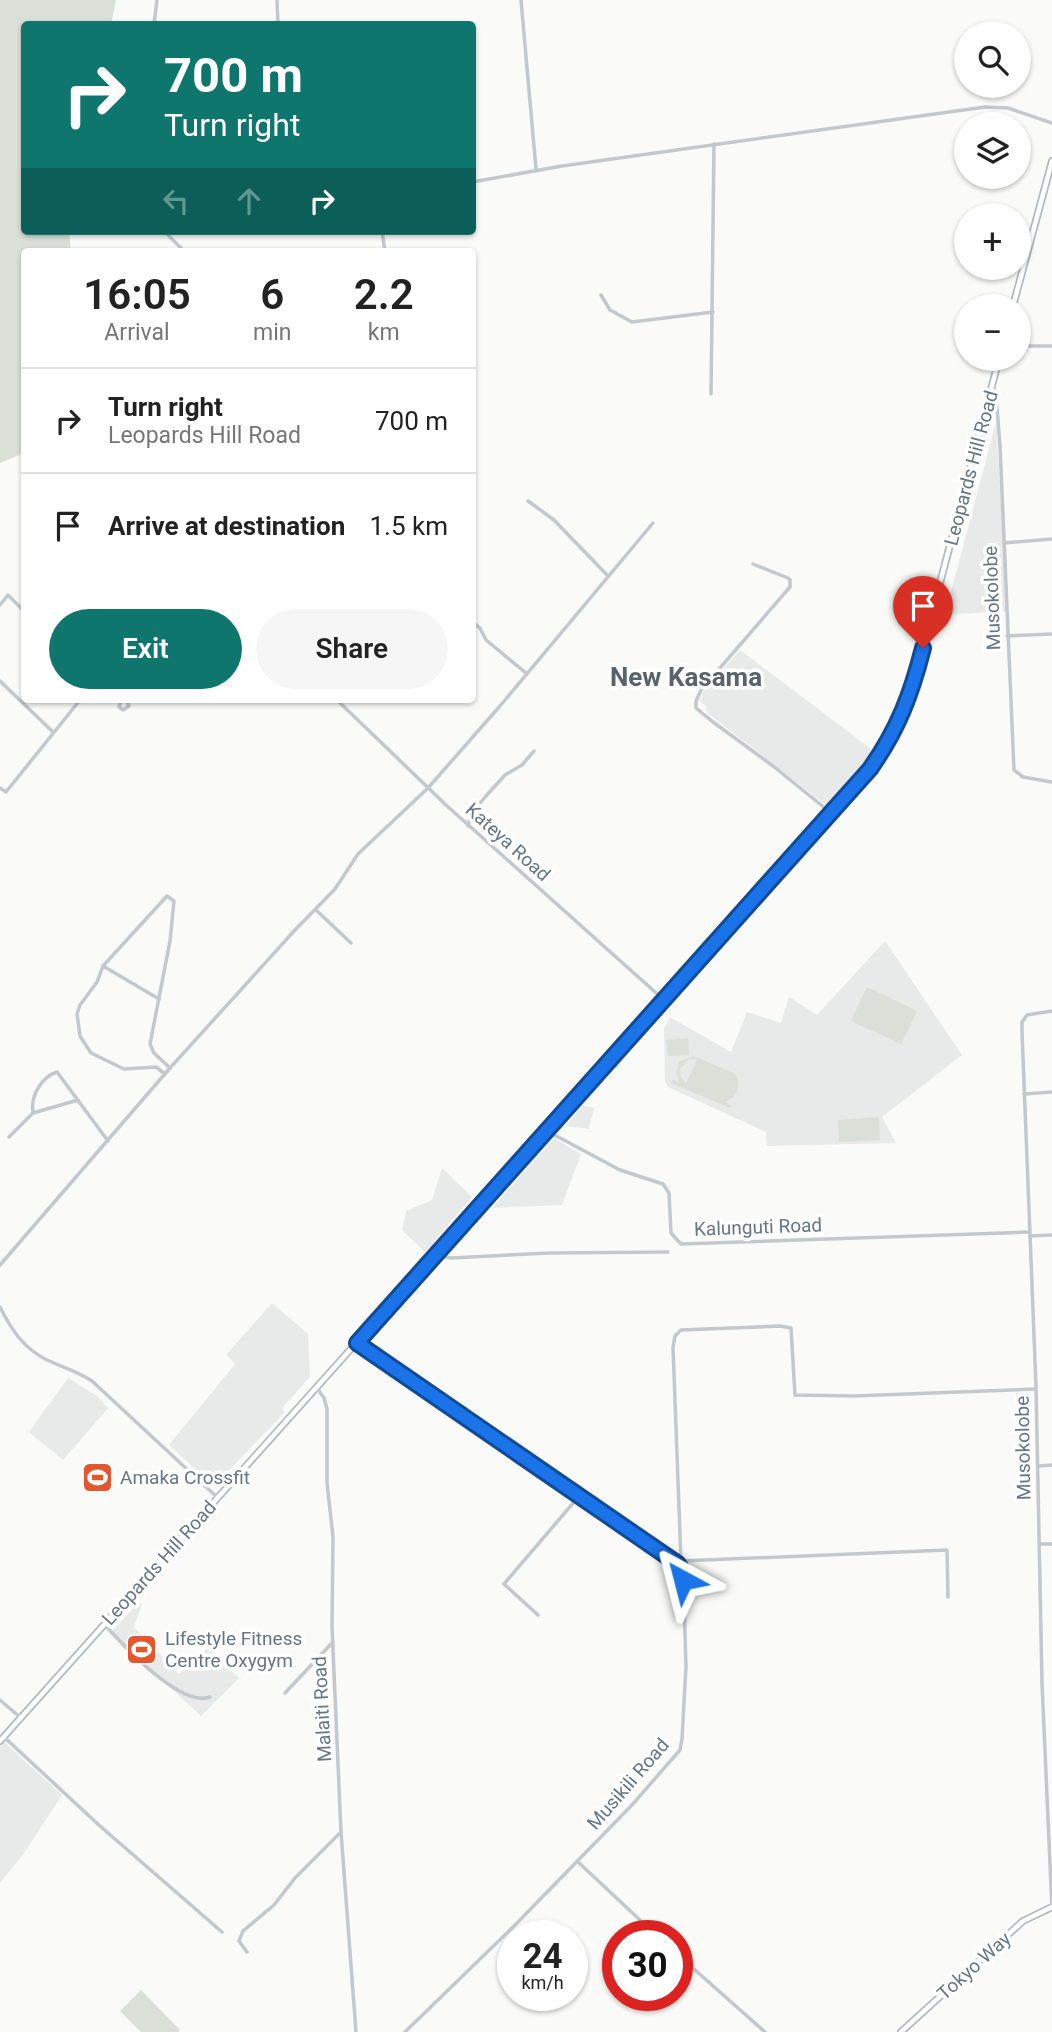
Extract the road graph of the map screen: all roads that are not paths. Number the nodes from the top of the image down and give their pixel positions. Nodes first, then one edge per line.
1 (158, 0) edge
2 (277, 0) edge
3 (521, 0) edge
4 (154, 21) edge
5 (278, 21) edge
6 (1052, 123) edge
7 (714, 144) junction
8 (1052, 161) edge
9 (536, 169) junction
10 (1050, 178) edge
11 (476, 181) edge
12 (168, 235) edge
13 (180, 248) edge
14 (1016, 294) edge
15 (601, 295) dead end
16 (713, 312) junction
17 (1031, 346) edge
18 (1052, 346) edge
19 (996, 371) edge
20 (992, 385) junction
21 (711, 394) dead end
22 (528, 501) dead end
23 (653, 523) dead end
24 (1052, 539) edge
25 (1004, 543) junction
26 (753, 564) dead end
27 (608, 576) junction
28 (0, 605) edge
29 (21, 608) edge
30 (476, 625) edge
31 (1052, 634) edge
32 (1007, 636) junction
33 (526, 673) junction
34 (0, 681) edge
35 (21, 701) edge
36 (23, 703) edge
37 (77, 703) edge
38 (118, 703) edge
39 (128, 703) edge
40 (340, 703) edge
41 (53, 732) junction
42 (534, 751) dead end
43 (1052, 782) edge
44 (0, 788) edge
45 (428, 788) junction
46 (831, 813) junction
47 (468, 826) junction
48 (316, 910) junction
49 (351, 943) dead end
50 (103, 966) junction
51 (159, 999) junction
52 (664, 1000) junction
53 (1052, 1011) edge
54 (170, 1068) junction
55 (165, 1074) junction
56 (1052, 1093) edge
57 (1024, 1094) junction
58 (78, 1100) junction
59 (33, 1113) junction
60 (547, 1131) junction
61 (9, 1137) dead end
62 (108, 1141) junction
63 (1030, 1234) junction
64 (1052, 1235) edge
65 (668, 1252) dead end
66 (436, 1255) junction
67 (0, 1265) edge
68 (0, 1307) edge
69 (357, 1343) junction
70 (317, 1388) junction
71 (1035, 1389) junction
72 (1052, 1465) edge
73 (1038, 1466) junction
74 (580, 1496) junction
75 (218, 1498) junction
76 (1040, 1544) junction
77 (1052, 1544) edge
78 (679, 1563) junction
79 (948, 1597) dead end
80 (537, 1615) dead end
81 (104, 1624) junction
82 (333, 1642) junction
83 (285, 1693) dead end
84 (210, 1697) dead end
85 (0, 1700) edge
86 (21, 1718) junction
87 (1052, 1735) edge
88 (1045, 1736) junction
89 (2, 1739) edge
90 (341, 1832) junction
91 (577, 1861) junction
92 (1052, 1908) edge
93 (640, 1920) edge
94 (222, 1932) dead end
95 (247, 1952) dead end
96 (693, 1968) edge
97 (356, 2032) edge
98 (405, 2032) edge
99 (765, 2032) edge
100 (901, 2032) edge

1 - 4 street
2 - 5 street
3 - 9 street
6 - 7 street
7 - 9 street
7 - 16 street
8 - 10 main road
9 - 11 street
10 - 14 main road
12 - 13 street
15 - 16 street
16 - 21 street
17 - 18 street
19 - 20 main road, Leopards Hill Road
20 - 25 street, Musokolobe
20 - 46 main road, Leopards Hill Road
22 - 27 street
23 - 27 street
24 - 25 street
25 - 32 street, Musokolobe
26 - 46 street
27 - 33 street
28 - 29 street
30 - 33 street
31 - 32 street
32 - 43 street, Musokolobe
33 - 45 street
34 - 35 street
36 - 41 street
37 - 41 street
38 - 39 street
40 - 45 street, Kateya Road
41 - 44 street
42 - 47 street
45 - 47 street, Kateya Road
45 - 48 street
46 - 52 main road, Leopards Hill Road
47 - 52 street, Kateya Road
48 - 49 street
48 - 54 street
50 - 51 street
50 - 51 street
50 - 55 street
51 - 54 street
52 - 60 main road, Leopards Hill Road
53 - 57 street, Musokolobe
54 - 55 street
55 - 62 street
56 - 57 street
57 - 63 street, Musokolobe
58 - 59 street
58 - 59 street
58 - 62 street
59 - 61 street
60 - 63 street, Kalunguti Road
60 - 66 main road, Leopards Hill Road
62 - 67 street
63 - 64 street
63 - 71 street, Musokolobe
65 - 66 street
66 - 69 main road, Leopards Hill Road
68 - 75 street
69 - 70 main road, Leopards Hill Road
69 - 74 street
70 - 75 main road, Leopards Hill Road
70 - 82 street, Malaiti Road
71 - 73 street, Musokolobe
71 - 78 street, Musikili Road
72 - 73 street
73 - 76 street, Musokolobe
74 - 78 street
74 - 80 street
75 - 81 main road, Leopards Hill Road
76 - 77 street
76 - 88 street, Musokolobe
78 - 79 street
78 - 91 street, Musikili Road
81 - 84 street
81 - 86 main road, Leopards Hill Road
82 - 83 street
82 - 90 street, Malaiti Road
85 - 86 street
86 - 89 main road, Leopards Hill Road
87 - 88 street
88 - 92 street, Musokolobe
89 - 94 street
90 - 95 street
90 - 97 street, Malaiti Road
91 - 93 street
91 - 98 street, Musikili Road
92 - 100 main road, Tokyo Way
96 - 99 street

